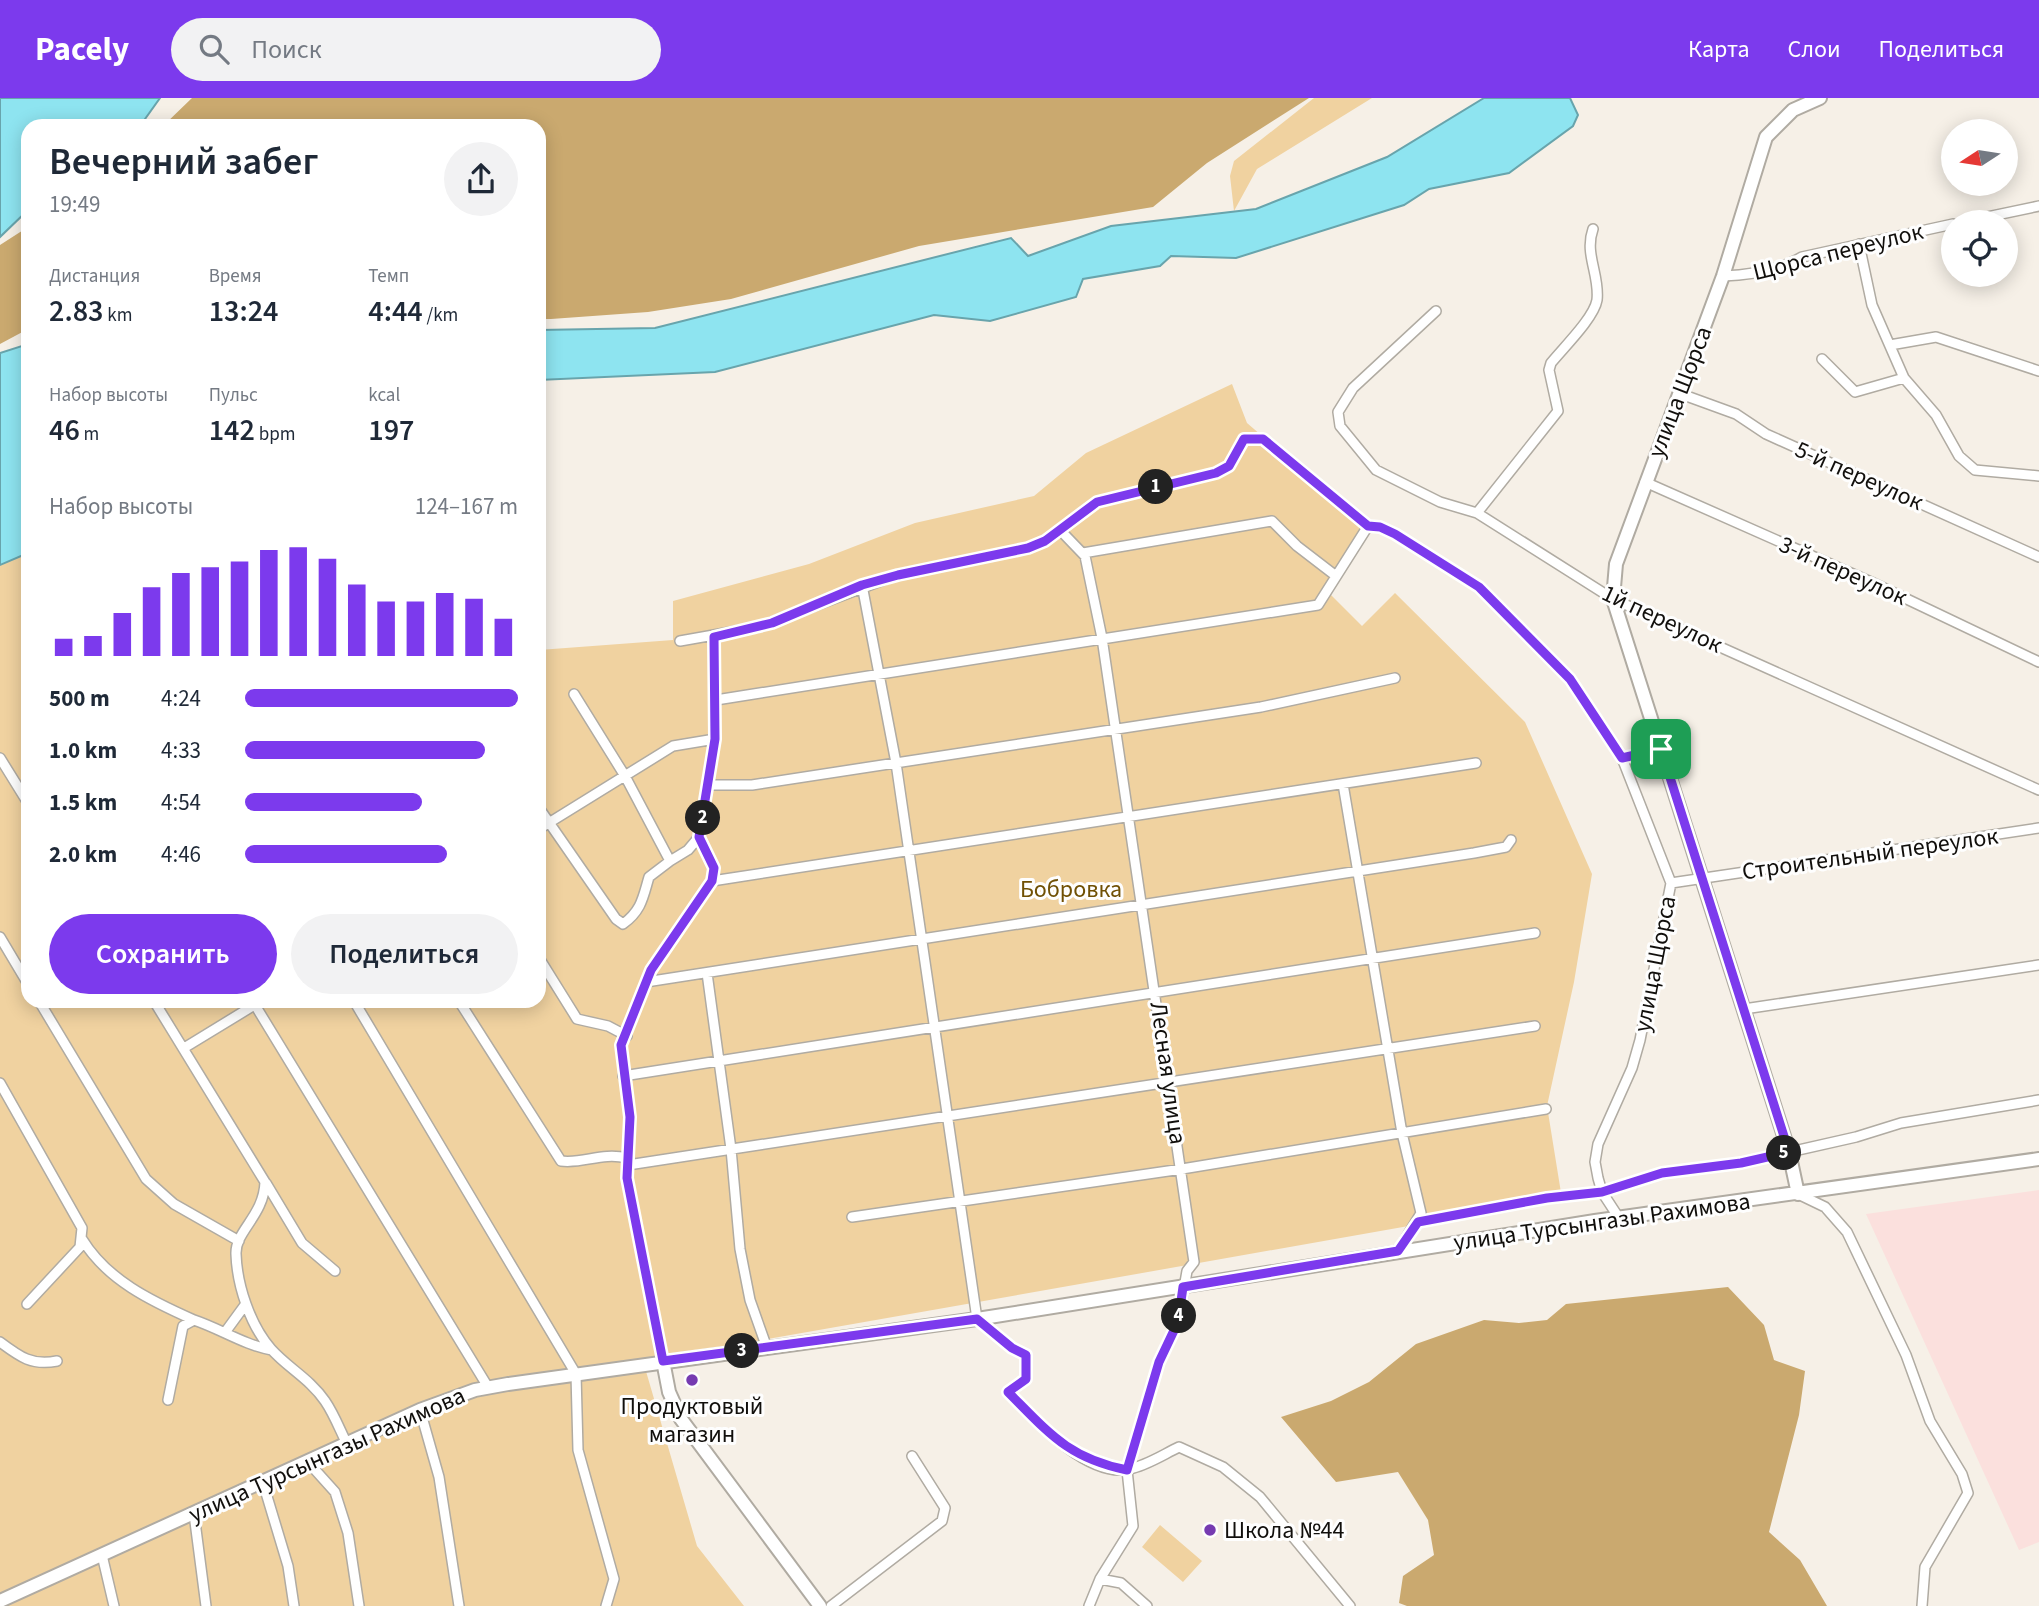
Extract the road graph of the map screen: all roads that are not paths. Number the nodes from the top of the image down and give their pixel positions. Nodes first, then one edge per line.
1 (1820, 98) edge
2 (2039, 206) edge
3 (2018, 210) edge
4 (1941, 227) edge
5 (1593, 229) dead end
6 (1859, 244) junction
7 (1723, 276) junction
8 (1436, 311) dead end
9 (1890, 345) junction
10 (1822, 359) dead end
11 (2039, 371) edge
12 (1904, 378) junction
13 (1681, 394) junction
14 (2039, 476) edge
15 (1645, 482) junction
16 (1477, 513) junction
17 (1368, 526) junction
18 (1060, 530) junction
19 (1083, 553) junction
20 (2039, 557) edge
21 (1336, 576) junction
22 (862, 585) junction
23 (1613, 599) junction
24 (714, 637) junction
25 (1102, 638) junction
26 (680, 641) dead end
27 (2039, 662) edge
28 (878, 674) junction
29 (1395, 678) dead end
30 (574, 694) dead end
31 (716, 700) junction
32 (1116, 729) junction
33 (715, 739) junction
34 (1661, 749) junction
35 (0, 758) edge
36 (1622, 758) junction
37 (896, 763) junction
38 (1476, 763) dead end
39 (625, 776) junction
40 (1343, 784) junction
41 (709, 785) junction
42 (2039, 790) edge
43 (21, 792) edge
44 (1130, 817) junction
45 (546, 818) edge
46 (549, 822) junction
47 (546, 824) edge
48 (2039, 828) edge
49 (699, 837) junction
50 (1511, 840) dead end
51 (909, 851) junction
52 (670, 861) junction
53 (1358, 871) junction
54 (1701, 880) junction
55 (712, 881) junction
56 (1671, 883) junction
57 (1142, 905) junction
58 (1535, 933) dead end
59 (0, 937) edge
60 (920, 940) junction
61 (1373, 957) junction
62 (2039, 965) edge
63 (546, 969) edge
64 (21, 972) edge
65 (707, 973) junction
66 (646, 982) junction
67 (1157, 992) junction
68 (43, 1008) edge
69 (158, 1008) edge
70 (250, 1008) edge
71 (261, 1008) edge
72 (358, 1008) edge
73 (463, 1008) edge
74 (1744, 1009) junction
75 (1535, 1026) dead end
76 (935, 1027) junction
77 (627, 1036) junction
78 (184, 1048) junction
79 (1388, 1048) junction
80 (720, 1060) junction
81 (623, 1076) junction
82 (1168, 1082) junction
83 (0, 1083) edge
84 (2039, 1100) edge
85 (1546, 1109) dead end
86 (947, 1116) junction
87 (1402, 1133) junction
88 (731, 1149) junction
89 (1789, 1152) junction
90 (2039, 1159) edge
91 (628, 1161) junction
92 (1182, 1169) junction
93 (265, 1182) junction
94 (1602, 1192) junction
95 (1798, 1194) junction
96 (961, 1202) junction
97 (852, 1217) dead end
98 (1619, 1219) junction
99 (1418, 1222) junction
100 (82, 1239) junction
101 (239, 1241) junction
102 (1398, 1251) junction
103 (335, 1270) dead end
104 (1183, 1287) junction
105 (27, 1304) dead end
106 (245, 1305) junction
107 (977, 1319) junction
108 (194, 1320) junction
109 (226, 1331) junction
110 (0, 1342) edge
111 (767, 1348) junction
112 (272, 1350) junction
113 (57, 1361) dead end
114 (663, 1361) junction
115 (576, 1374) junction
116 (488, 1387) junction
117 (168, 1400) dead end
118 (420, 1410) junction
119 (347, 1444) junction
120 (912, 1456) dead end
121 (308, 1462) junction
122 (1127, 1470) junction
123 (263, 1483) junction
124 (194, 1514) junction
125 (102, 1555) junction
126 (1100, 1579) junction
127 (0, 1601) edge
128 (114, 1606) edge
129 (206, 1606) edge
130 (294, 1606) edge
131 (359, 1606) edge
132 (459, 1606) edge
133 (606, 1606) edge
134 (820, 1606) edge
135 (831, 1606) edge
136 (1089, 1606) edge
137 (1147, 1606) edge
138 (1350, 1606) edge
139 (1922, 1606) edge

1 - 7 street, улица Щорса
2 - 3 street
4 - 6 street, Щорса переулок
5 - 16 street
6 - 7 street, Щорса переулок
6 - 9 street
7 - 13 street, улица Щорса
8 - 16 street, 1й переулок
9 - 11 street
9 - 12 street
10 - 12 street
12 - 14 street
13 - 15 street, улица Щорса
13 - 20 street, 5-й переулок
15 - 23 street, улица Щорса
15 - 27 street, 3-й переулок
16 - 23 street, 1й переулок
17 - 18 street, улица Щорса
17 - 21 street
17 - 36 street, улица Щорса
18 - 19 street
18 - 22 street
19 - 21 street
19 - 25 street, Лесная улица
21 - 25 street
22 - 24 street
22 - 28 street
23 - 34 street, улица Щорса
23 - 42 street, 1й переулок
24 - 26 street
24 - 31 street
25 - 28 street
25 - 32 street, Лесная улица
28 - 31 street
28 - 37 street
29 - 32 street
30 - 39 street
31 - 33 street
32 - 37 street
32 - 44 street, Лесная улица
33 - 39 street
33 - 41 street
34 - 36 street
34 - 54 street, улица Щорса
35 - 43 street
36 - 56 street, улица Щорса
37 - 41 street
37 - 51 street
38 - 40 street
39 - 46 street
39 - 52 street
40 - 44 street
40 - 53 street
41 - 49 street
44 - 51 street
44 - 57 street, Лесная улица
45 - 46 street
46 - 47 street
46 - 52 street
48 - 54 street, Строительный переулок
49 - 52 street
49 - 55 street
50 - 53 street
51 - 55 street
51 - 60 street
53 - 57 street
53 - 61 street
54 - 56 street, Строительный переулок
54 - 74 street, улица Щорса
55 - 66 street
56 - 94 street, улица Щорса
57 - 60 street
57 - 67 street, Лесная улица
58 - 61 street
59 - 64 street
60 - 65 street
60 - 76 street
61 - 67 street
61 - 79 street
62 - 74 street
63 - 77 street
65 - 66 street
65 - 80 street
66 - 77 street
67 - 76 street
67 - 82 street, Лесная улица
68 - 101 street
69 - 78 street
70 - 78 street
71 - 116 street
72 - 115 street
73 - 91 street
74 - 89 street, улица Щорса
75 - 79 street
76 - 80 street
76 - 86 street
77 - 81 street
78 - 93 street
79 - 82 street
79 - 87 street
80 - 81 street
80 - 88 street
81 - 91 street
82 - 86 street
82 - 92 street, Лесная улица
83 - 100 street
84 - 89 street
85 - 87 street
86 - 88 street
86 - 96 street
87 - 92 street
87 - 99 street
88 - 91 street
88 - 111 street
89 - 94 street
89 - 95 street, улица Щорса
90 - 95 street, улица Турсынгазы Рахимова
91 - 114 street
92 - 96 street
92 - 104 street, Лесная улица
93 - 101 street
93 - 103 street
94 - 98 street
94 - 99 street
95 - 98 street, улица Турсынгазы Рахимова
95 - 139 street
96 - 97 street
96 - 107 street
98 - 102 street, улица Турсынгазы Рахимова
99 - 102 street
100 - 105 street
100 - 108 street
101 - 106 street
102 - 104 street, улица Турсынгазы Рахимова
104 - 107 street, улица Турсынгазы Рахимова
104 - 122 street, Лесная улица
106 - 109 street
106 - 112 street
107 - 111 street, улица Турсынгазы Рахимова
107 - 122 street
108 - 109 street
108 - 117 street
109 - 112 street
110 - 113 street
111 - 114 street, улица Турсынгазы Рахимова
112 - 119 street
114 - 115 street, улица Турсынгазы Рахимова
114 - 134 street
115 - 116 street, улица Турсынгазы Рахимова
115 - 133 street
116 - 118 street, улица Турсынгазы Рахимова
118 - 119 street, улица Турсынгазы Рахимова
118 - 132 street
119 - 121 street, улица Турсынгазы Рахимова
120 - 135 street
121 - 123 street, улица Турсынгазы Рахимова
121 - 131 street
122 - 126 street, Лесная улица
122 - 138 street
123 - 124 street, улица Турсынгазы Рахимова
123 - 130 street
124 - 125 street, улица Турсынгазы Рахимова
124 - 129 street
125 - 127 street, улица Турсынгазы Рахимова
125 - 128 street
126 - 136 street, Лесная улица
126 - 137 street

